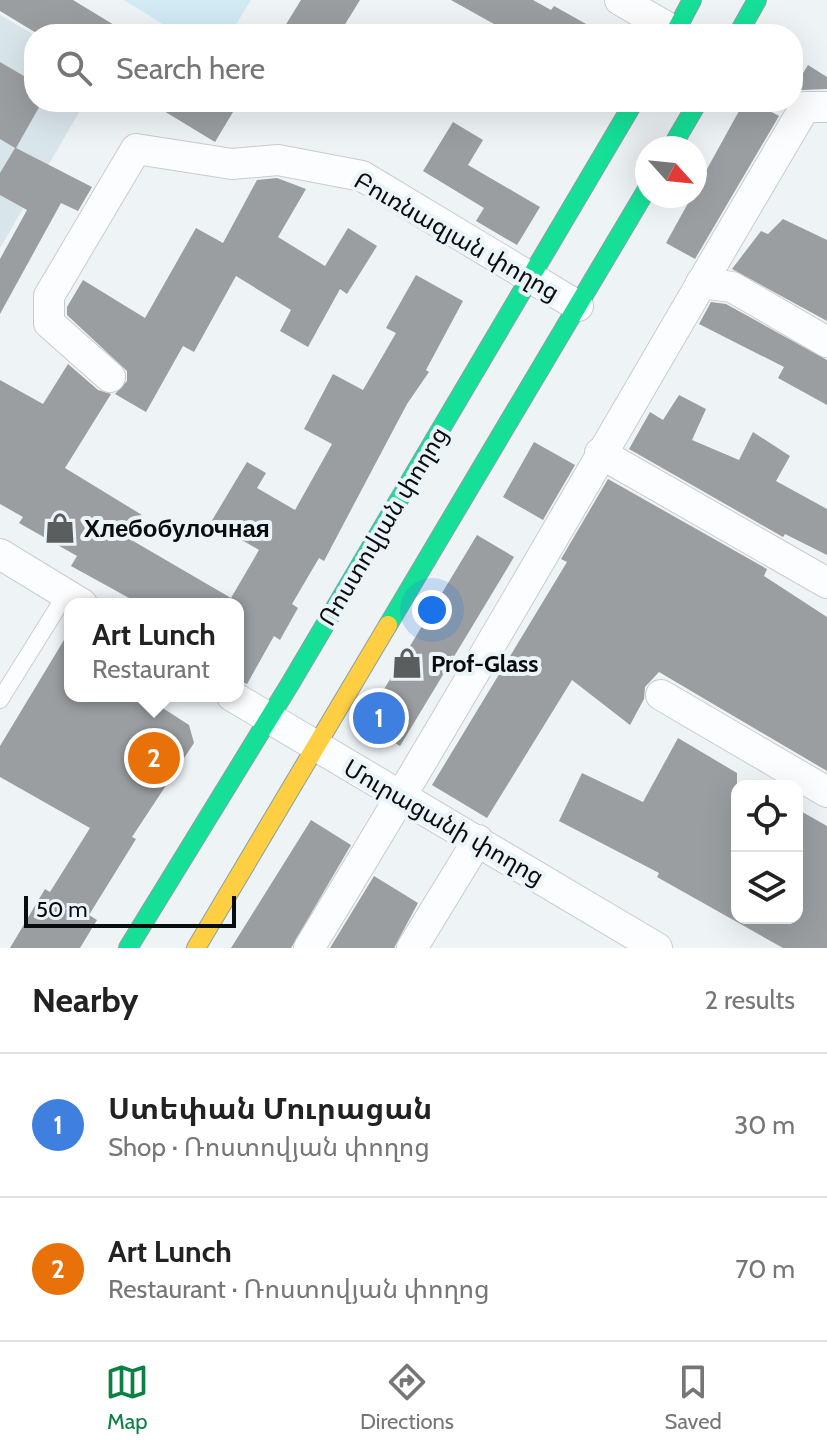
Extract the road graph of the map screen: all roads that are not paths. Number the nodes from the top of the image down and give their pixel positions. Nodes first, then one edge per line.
1 (620, 0) edge
2 (692, 0) edge
3 (757, 0) edge
4 (661, 24) edge
5 (680, 24) edge
6 (744, 24) edge
7 (827, 107) edge
8 (803, 110) edge
9 (628, 112) edge
10 (692, 112) edge
11 (802, 112) edge
12 (678, 136) edge
13 (636, 208) edge
14 (530, 278) junction
15 (701, 283) junction
16 (578, 306) junction
17 (827, 342) edge
18 (110, 377) dead end
19 (600, 453) junction
20 (0, 554) edge
21 (827, 583) edge
22 (72, 598) edge
23 (64, 613) edge
24 (661, 695) dead end
25 (0, 700) edge
26 (242, 702) edge
27 (269, 719) junction
28 (318, 748) junction
29 (827, 792) edge
30 (401, 797) junction
31 (478, 840) junction
32 (624, 940) edge
33 (128, 948) edge
34 (196, 948) edge
35 (309, 948) edge
36 (412, 948) edge
37 (657, 948) edge

1 - 4 street
2 - 5 main road
3 - 6 main road
7 - 8 street
9 - 14 main road, Ռոստովյան փողոց
10 - 12 main road
11 - 15 street
13 - 16 main road
14 - 16 street, Բուռնազյան փողոց
14 - 18 street, Բուռնազյան փողոց
14 - 27 main road, Ռոստովյան փողոց
15 - 17 street
15 - 19 street
16 - 28 main road
19 - 21 street
19 - 30 street
20 - 22 street
23 - 25 lane
24 - 29 street
26 - 27 street, Մուրացանի փողոց
27 - 28 street, Մուրացանի փողոց
27 - 33 main road, Ռոստովյան փողոց
28 - 30 street, Մուրացանի փողոց
28 - 34 main road
30 - 31 street, Մուրացանի փողոց
30 - 35 street
31 - 32 street, Մուրացանի փողոց
31 - 36 street
32 - 37 street, Մուրացանի փողոց

